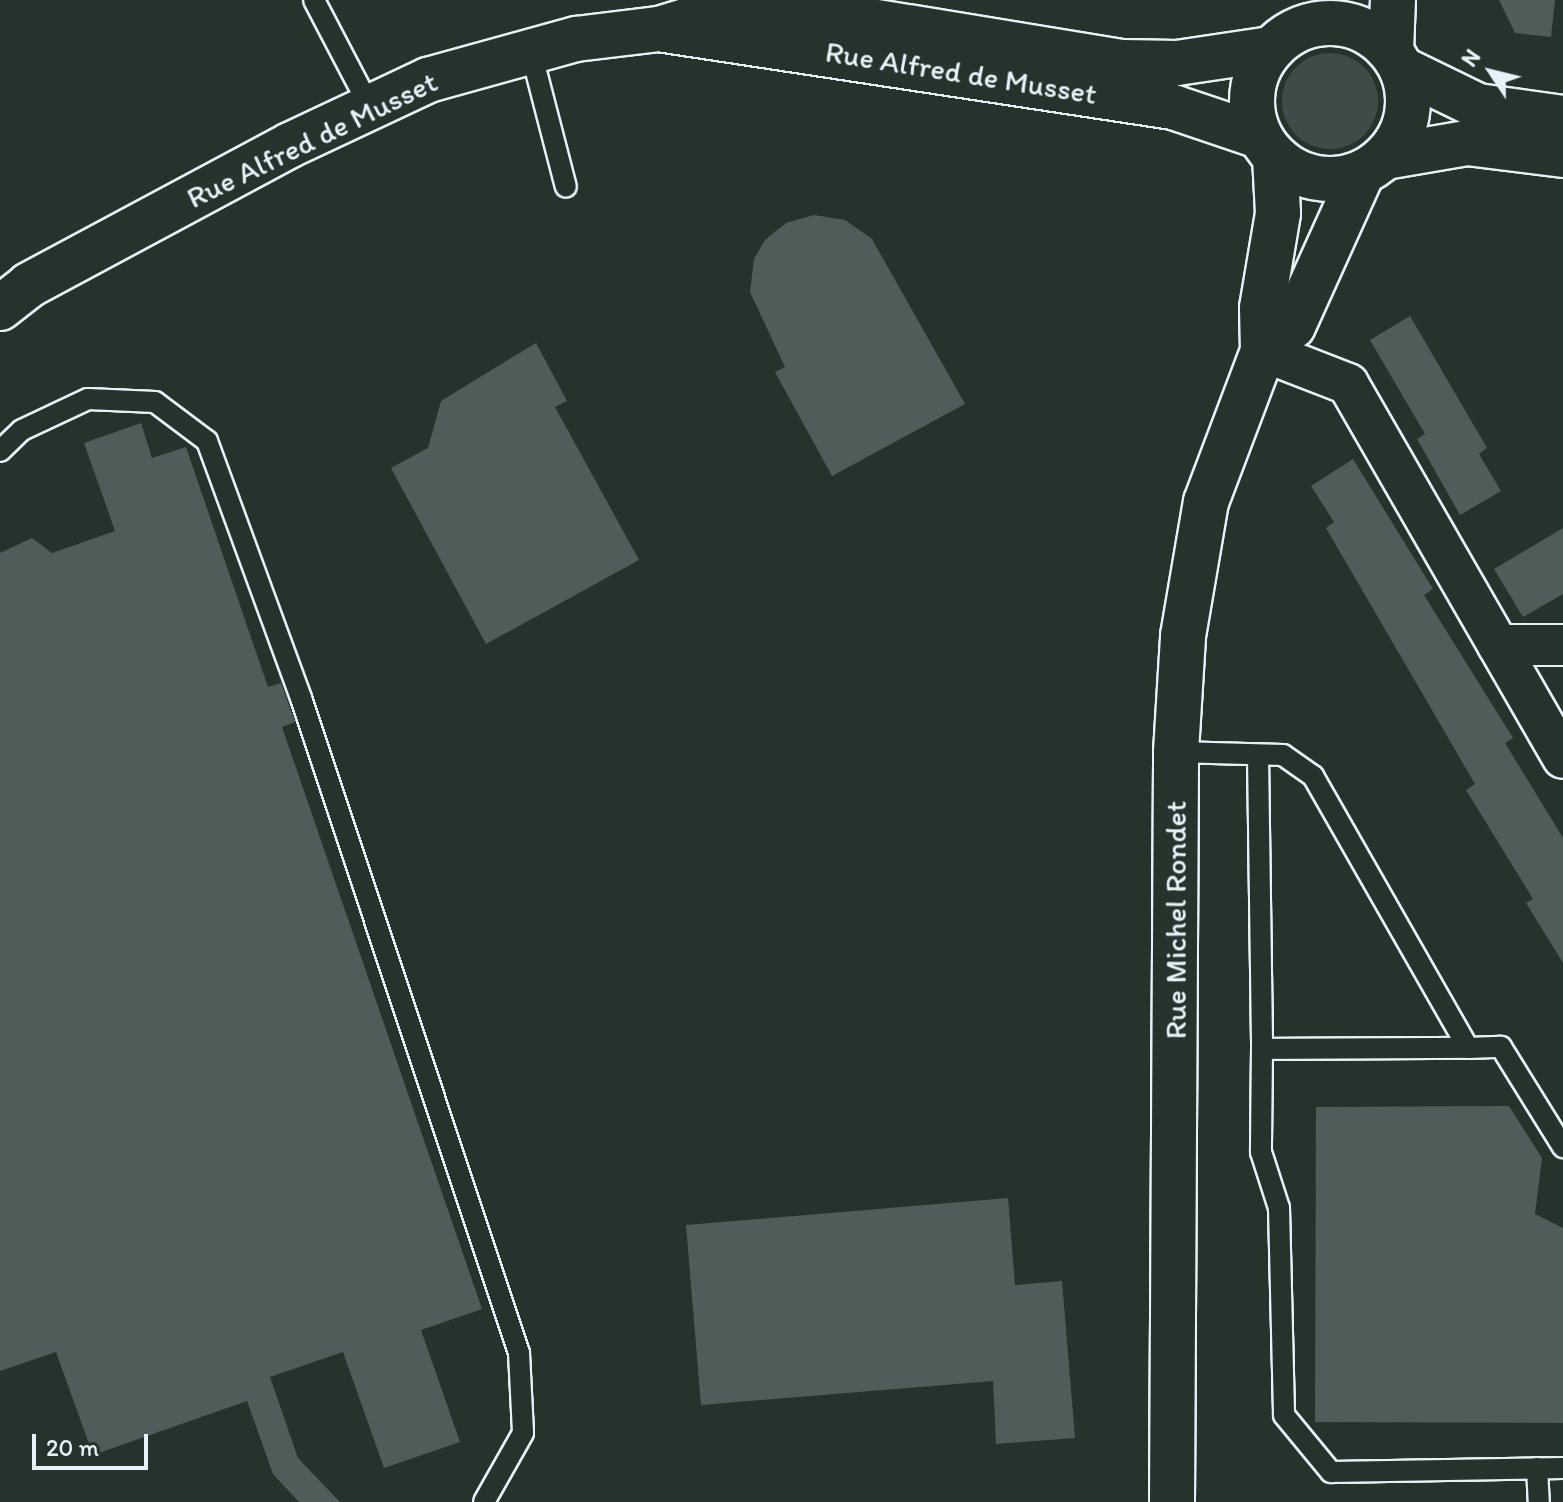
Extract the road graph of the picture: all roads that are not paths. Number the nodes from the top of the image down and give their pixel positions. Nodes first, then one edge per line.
1 (314, 0) edge
2 (1393, 0) edge
3 (1322, 12) edge
4 (659, 29) junction
5 (1271, 49) junction
6 (531, 52) junction
7 (1396, 60) junction
8 (370, 107) junction
9 (1563, 118) edge
10 (1267, 147) junction
11 (1563, 155) edge
12 (1374, 165) junction
13 (566, 187) dead end
14 (10, 295) edge
15 (1263, 351) junction
16 (0, 451) edge
17 (1498, 645) junction
18 (1563, 645) edge
19 (1176, 752) junction
20 (1258, 755) junction
21 (1563, 758) edge
22 (1468, 1048) junction
23 (1262, 1049) junction
24 (1563, 1147) edge
25 (1537, 1468) junction
26 (1563, 1468) edge
27 (484, 1502) edge
28 (1172, 1502) edge
29 (1539, 1502) edge

1 - 8 lane
2 - 7 main road
3 - 5 main road
3 - 7 main road
4 - 5 main road, Rue Alfred de Musset
4 - 6 main road, Rue Alfred de Musset
4 - 10 main road, Rue Alfred de Musset
5 - 10 main road
6 - 8 main road, Rue Alfred de Musset
6 - 13 lane
7 - 9 main road
7 - 12 main road
8 - 14 main road, Rue Alfred de Musset
10 - 12 main road
10 - 15 main road, Rue Michel Rondet
11 - 12 main road
12 - 15 main road, Rue Michel Rondet
15 - 17 street
15 - 19 main road, Rue Michel Rondet
16 - 27 lane
17 - 18 street
17 - 21 street
19 - 20 lane
19 - 28 main road, Rue Michel Rondet
20 - 22 lane
20 - 23 lane
22 - 23 lane
22 - 24 lane
23 - 25 lane
25 - 26 lane
25 - 29 lane

